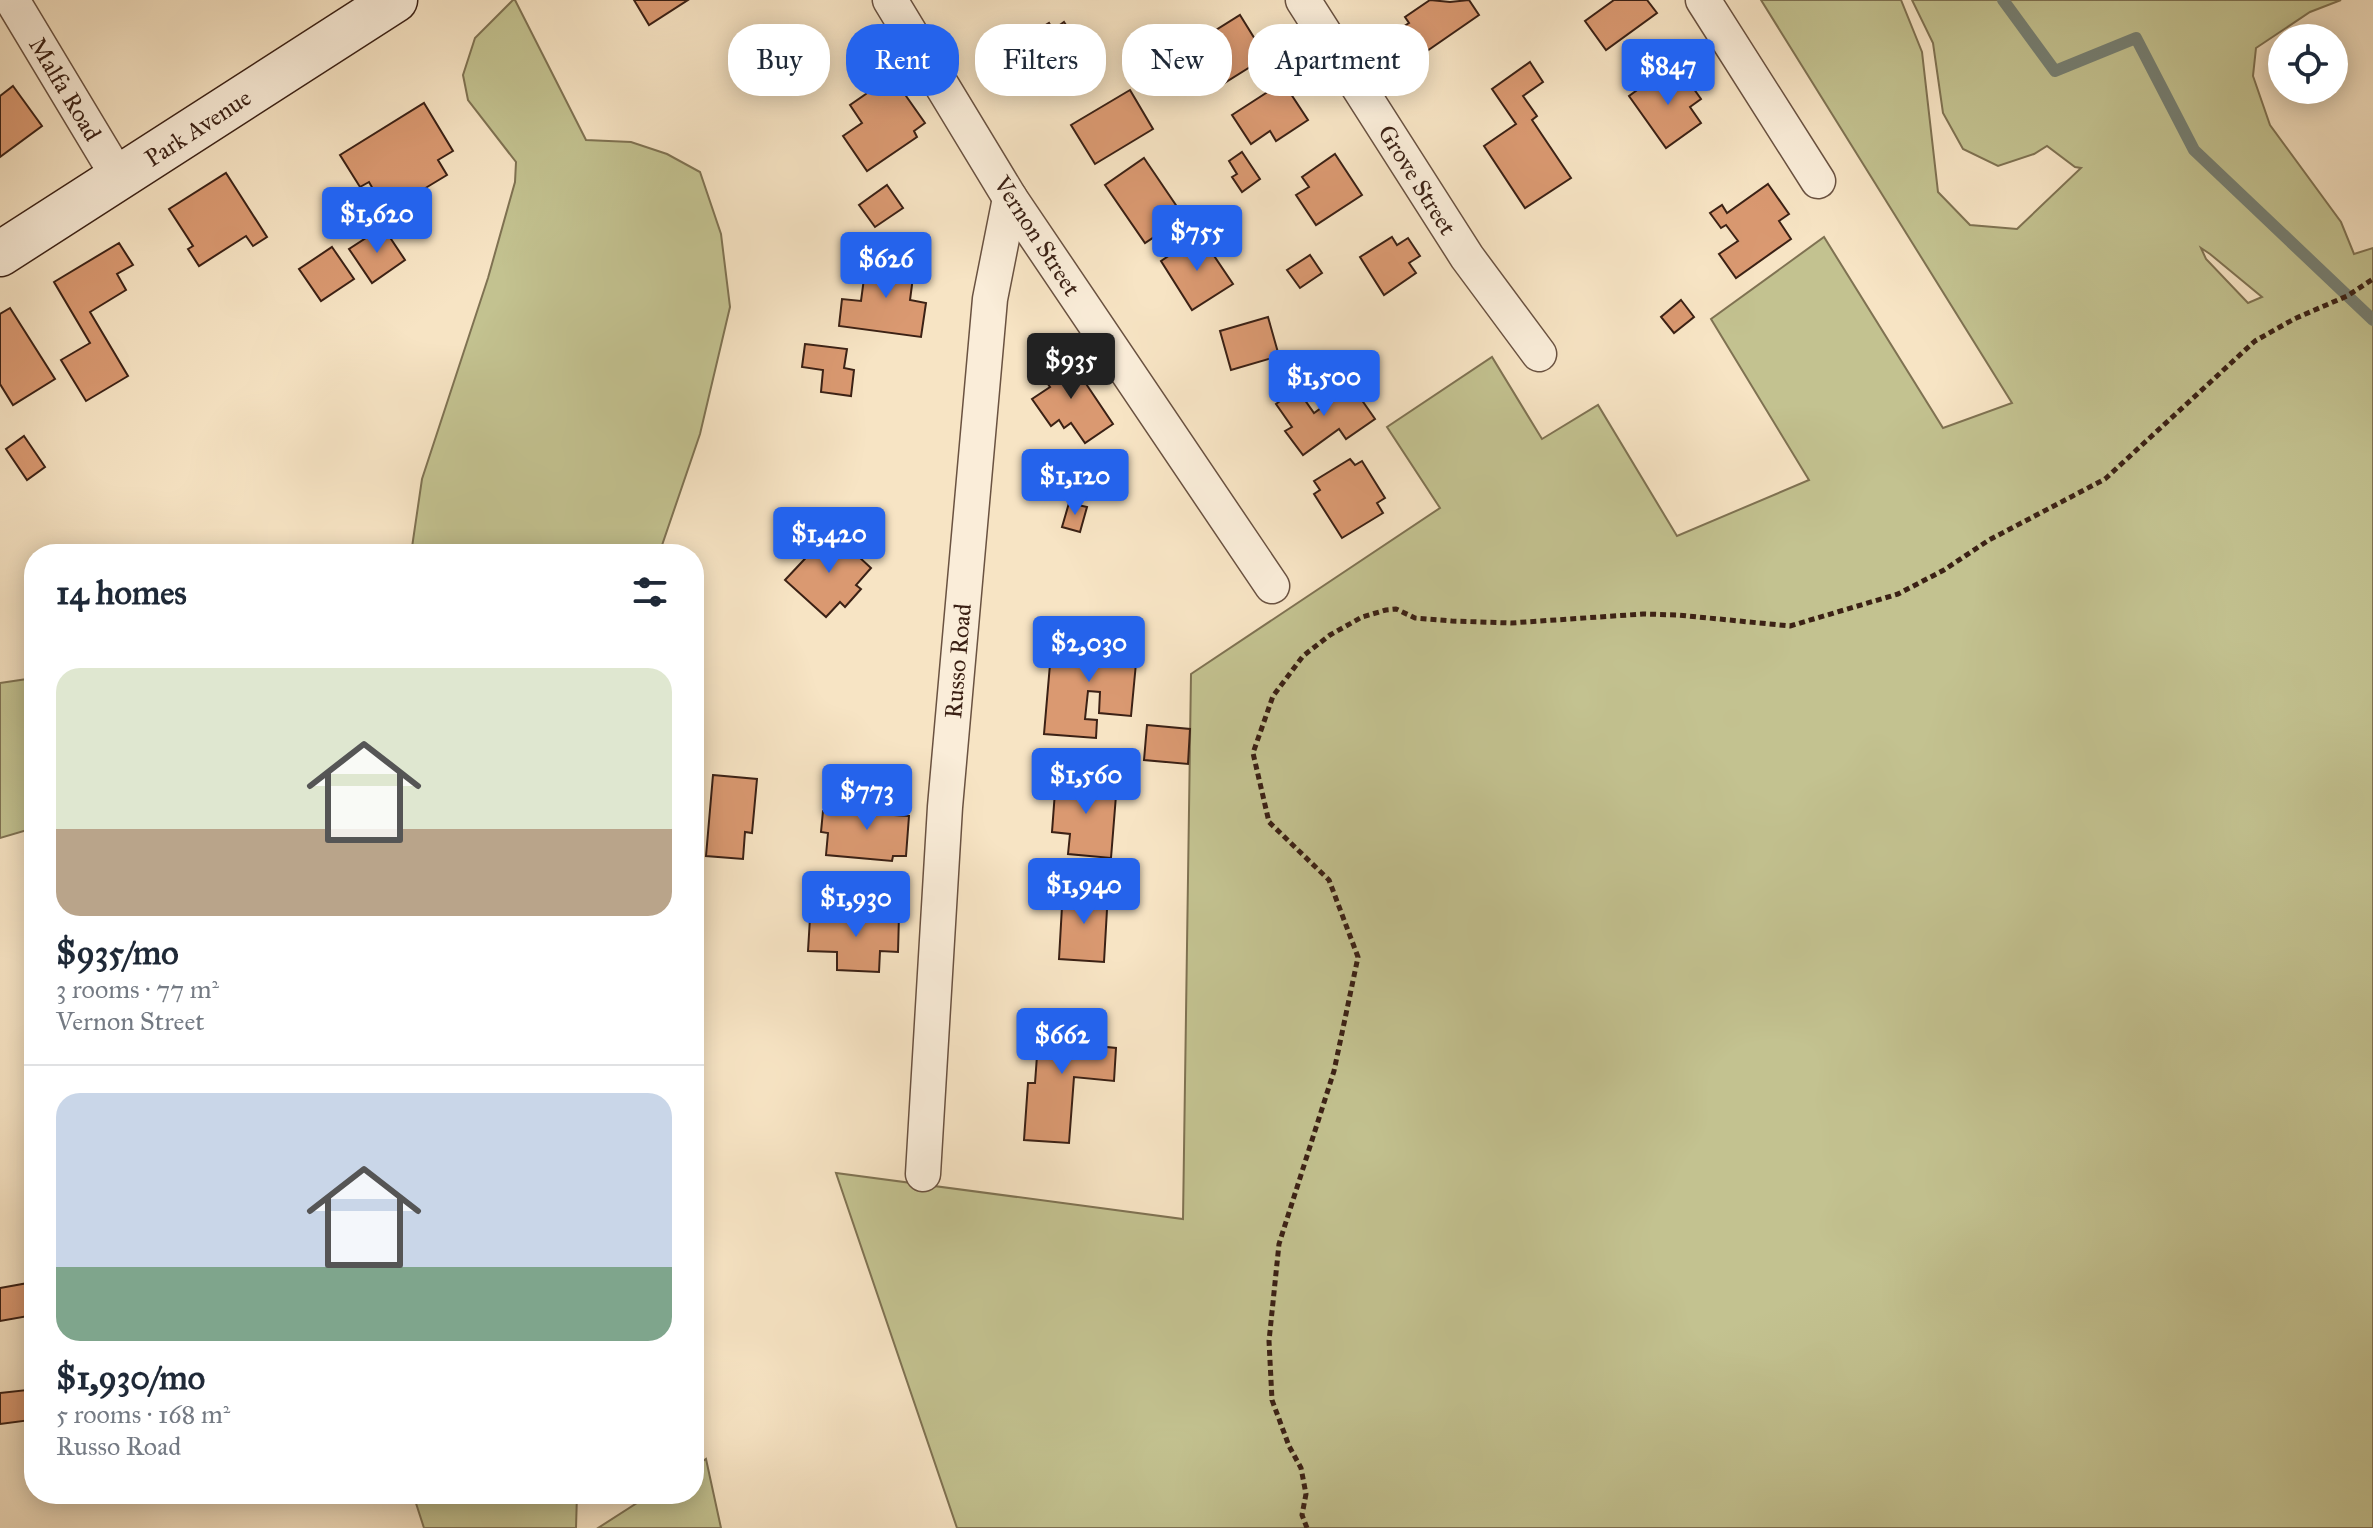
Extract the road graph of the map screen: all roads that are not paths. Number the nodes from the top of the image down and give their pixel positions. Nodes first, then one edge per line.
1 (12, 0) edge
2 (395, 0) edge
3 (890, 0) edge
4 (1303, 0) edge
5 (1703, 0) edge
6 (119, 178) junction
7 (1818, 181) dead end
8 (1010, 198) junction
9 (0, 254) edge
10 (1539, 354) dead end
11 (1272, 586) dead end
12 (923, 1174) dead end

1 - 6 street, Malfa Road
2 - 6 street, Park Avenue
3 - 8 street, Vernon Street
4 - 10 street, Grove Street
5 - 7 street
6 - 9 street, Park Avenue
8 - 11 street, Vernon Street
8 - 12 street, Russo Road

